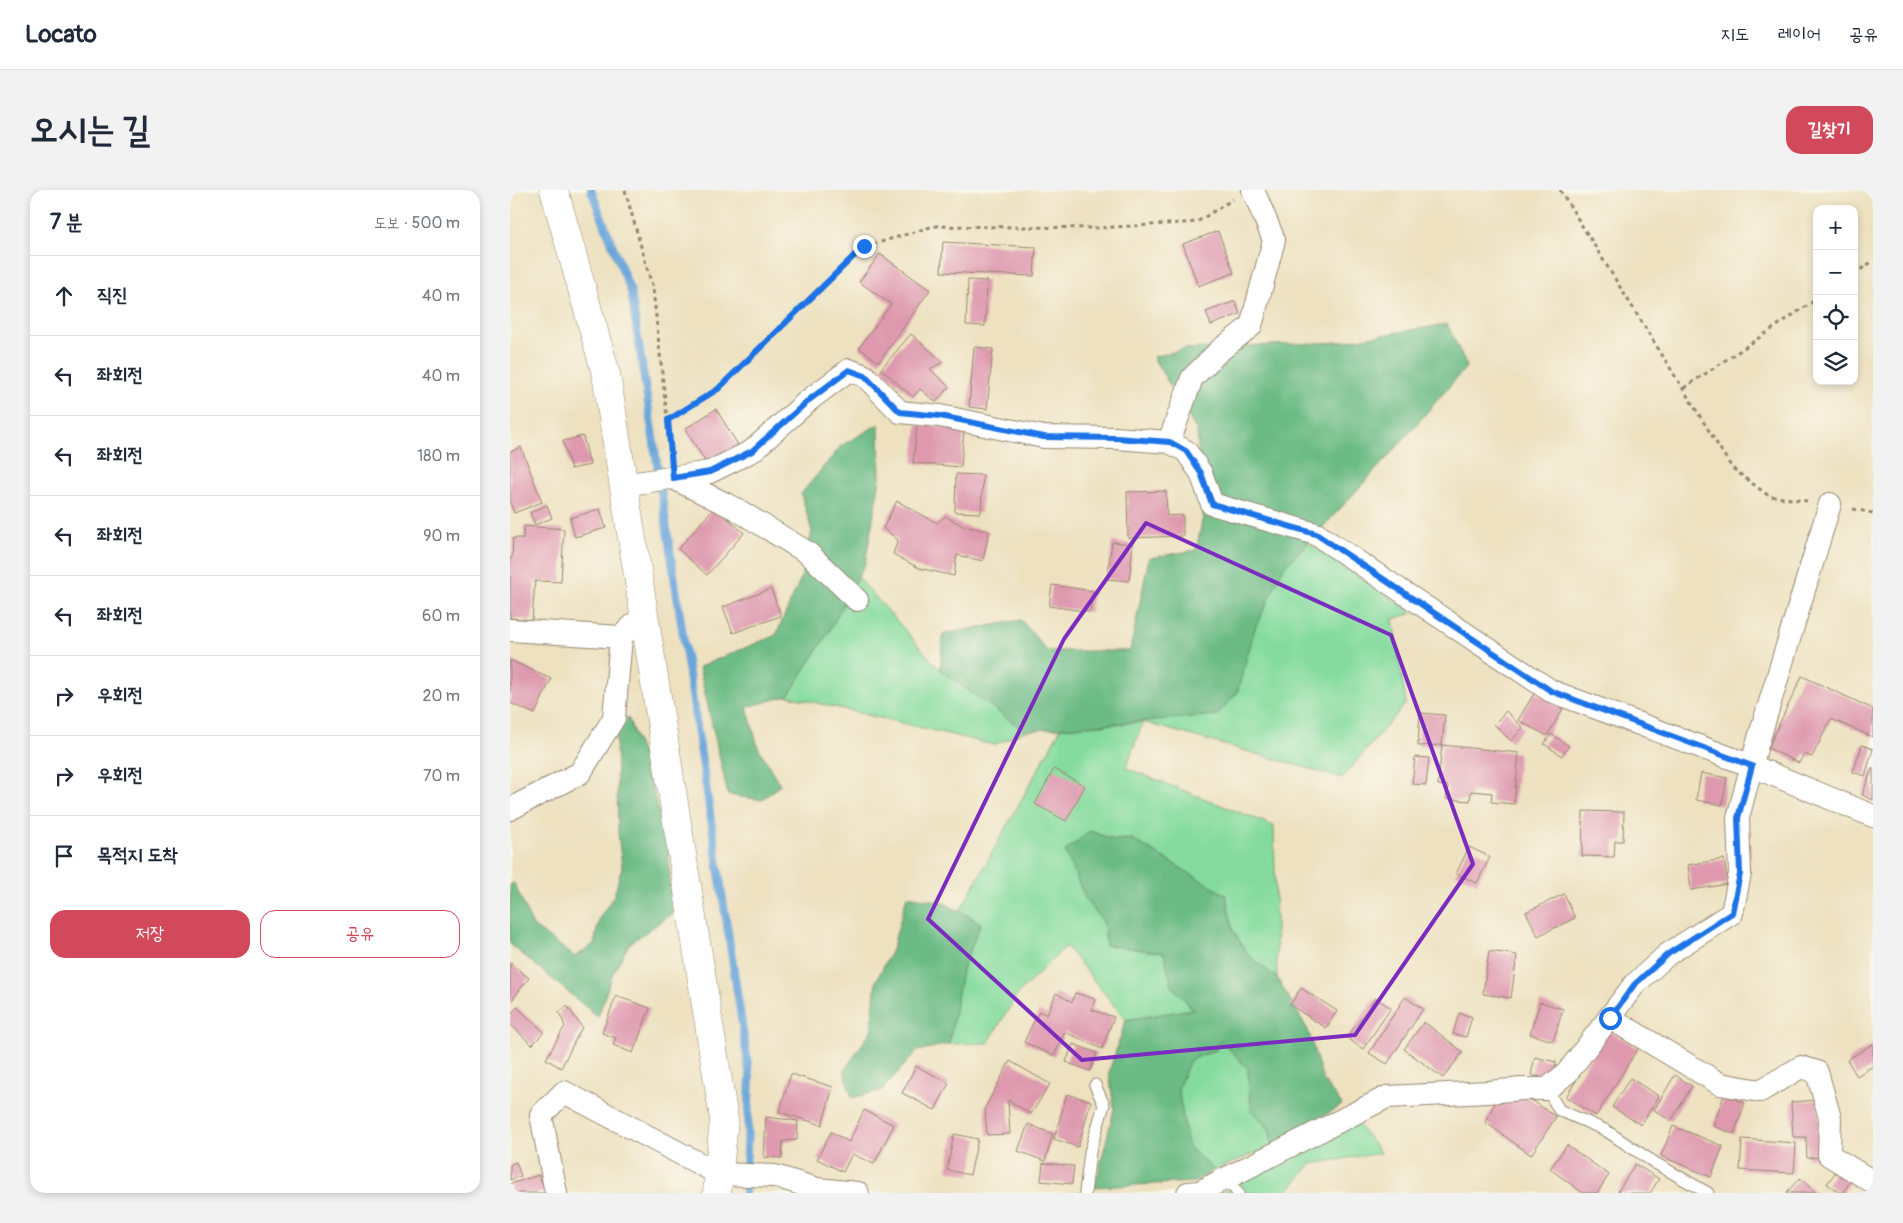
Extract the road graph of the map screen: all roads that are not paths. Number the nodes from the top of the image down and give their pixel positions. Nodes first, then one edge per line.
1 (554, 190) edge
2 (1246, 193) edge
3 (1170, 442) junction
4 (673, 478) junction
5 (628, 485) junction
6 (1830, 504) road end
7 (857, 600) dead end
8 (644, 615) junction
9 (510, 630) edge
10 (621, 637) junction
11 (1752, 766) junction
12 (510, 809) edge
13 (1873, 816) edge
14 (1610, 1018) junction
15 (1095, 1085) dead end
16 (1547, 1089) junction
17 (721, 1181) edge
18 (1873, 1182) edge
19 (1232, 1186) edge
20 (556, 1193) edge
21 (858, 1193) edge
22 (1085, 1193) edge
23 (1188, 1193) edge
24 (1708, 1193) edge

1 - 5 street
2 - 3 street
3 - 4 street
3 - 11 street
4 - 5 street
4 - 7 street
5 - 8 street
6 - 11 street
8 - 10 street
8 - 17 street
9 - 10 street
10 - 12 street
11 - 13 street
11 - 14 street
14 - 16 street
14 - 18 street
15 - 22 lane
16 - 19 street
16 - 24 lane
17 - 20 street
17 - 21 street
19 - 23 street

